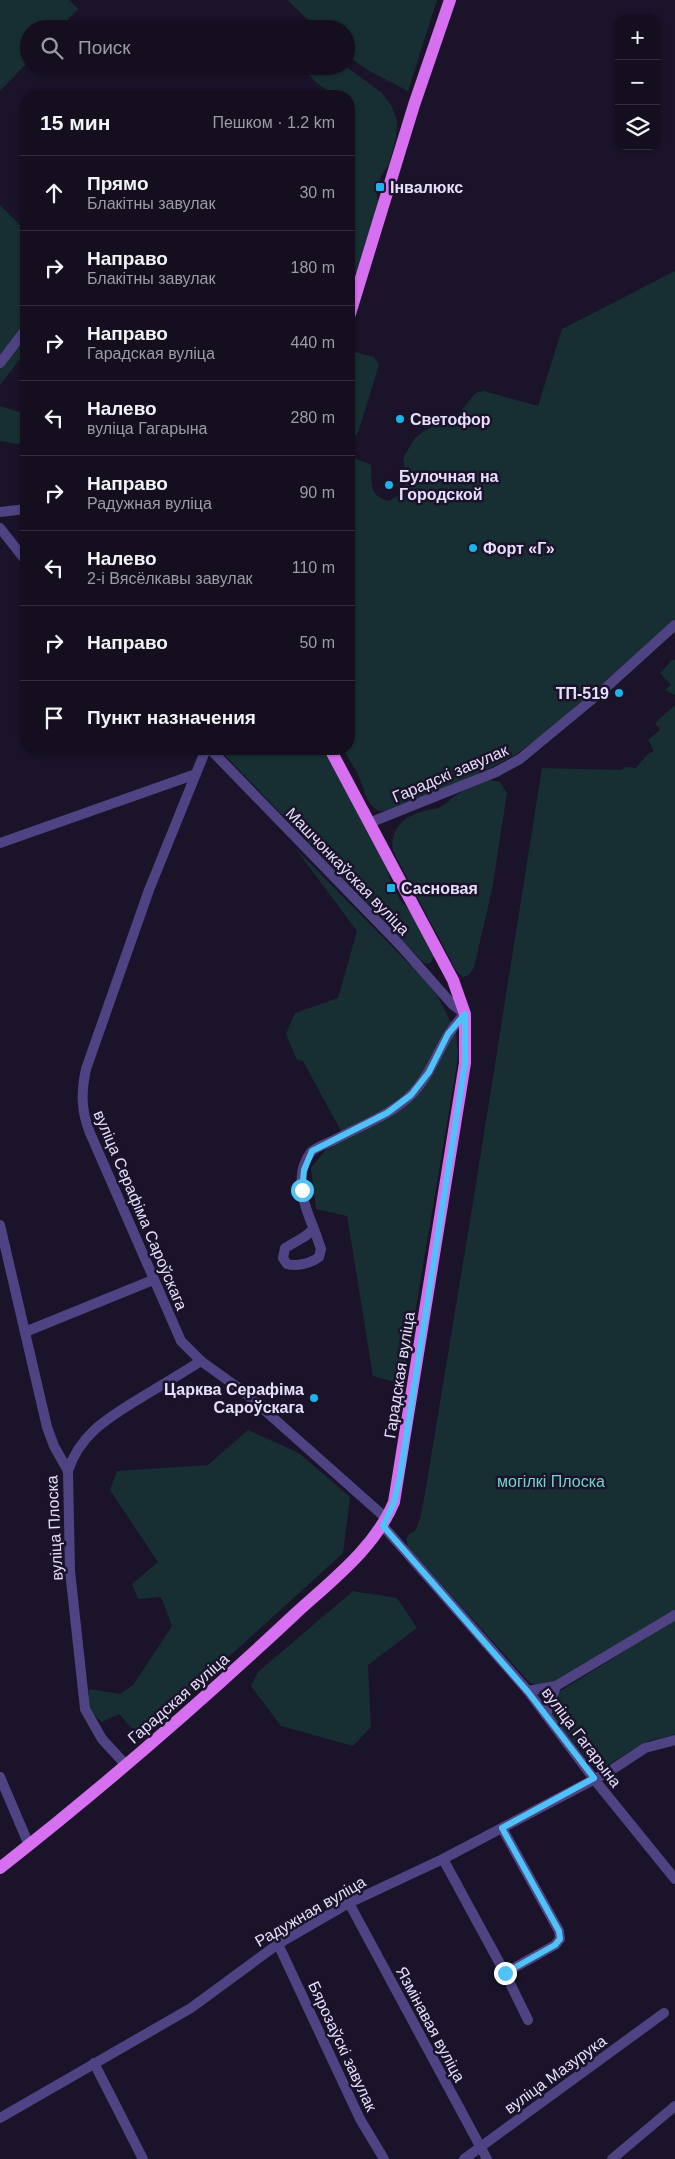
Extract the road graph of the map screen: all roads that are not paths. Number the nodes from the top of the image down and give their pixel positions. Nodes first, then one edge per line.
1 (450, 0) edge
2 (355, 297) edge
3 (20, 337) edge
4 (0, 363) edge
5 (20, 510) edge
6 (0, 512) edge
7 (0, 528) edge
8 (20, 553) edge
9 (675, 625) edge
10 (204, 755) edge
11 (216, 755) edge
12 (333, 755) edge
13 (196, 774) junction
14 (369, 824) junction
15 (0, 843) edge
16 (465, 1014) junction
17 (0, 1225) edge
18 (314, 1229) dead end
19 (153, 1280) junction
20 (25, 1332) junction
21 (202, 1361) junction
22 (68, 1471) junction
23 (385, 1523) junction
24 (675, 1615) edge
25 (556, 1686) junction
26 (528, 1692) junction
27 (546, 1715) junction
28 (675, 1740) edge
29 (126, 1765) junction
30 (0, 1776) edge
31 (594, 1778) junction
32 (502, 1828) junction
33 (30, 1844) junction
34 (443, 1859) junction
35 (0, 1868) edge
36 (675, 1879) edge
37 (349, 1903) junction
38 (278, 1944) junction
39 (505, 1973) junction
40 (664, 2014) dead end
41 (528, 2020) dead end
42 (94, 2063) junction
43 (675, 2106) edge
44 (0, 2118) edge
45 (481, 2147) junction
46 (143, 2159) edge
47 (384, 2159) edge
48 (464, 2159) edge
49 (487, 2159) edge
50 (612, 2159) edge

1 - 2 main road
3 - 4 street
5 - 6 street
7 - 8 street
9 - 14 street, Гарадскі завулак
10 - 13 street, вуліца Серафіма Сароўскага
11 - 16 street, Машчонкаўская вуліца
12 - 14 main road, Гарадская вуліца
13 - 15 street
13 - 19 street, вуліца Серафіма Сароўскага
14 - 16 main road, Гарадская вуліца
16 - 18 street
16 - 23 main road, Гарадская вуліца
17 - 20 street, вуліца Плоска
19 - 20 street
19 - 21 street, вуліца Серафіма Сароўскага
20 - 22 street, вуліца Плоска
21 - 22 street
21 - 23 street, вуліца Серафіма Сароўскага
22 - 29 street, вуліца Плоска
23 - 26 street, вуліца Гагарына
23 - 29 main road, Гарадская вуліца
24 - 25 street
25 - 26 street
25 - 27 street
26 - 27 street, вуліца Гагарына
27 - 31 street, вуліца Гагарына
28 - 31 street, Радужная вуліца
29 - 33 main road, Гарадская вуліца
30 - 33 street
31 - 32 street, Радужная вуліца
31 - 36 street, вуліца Гагарына
32 - 34 street, Радужная вуліца
32 - 39 street
33 - 35 main road, Гарадская вуліца
34 - 37 street, Радужная вуліца
34 - 39 street
37 - 38 street, Радужная вуліца
37 - 45 street, Язмінавая вуліца
38 - 42 street, Радужная вуліца
38 - 47 street, Бярозаўскі завулак
39 - 41 street
40 - 45 street, вуліца Мазурука
42 - 44 street, Радужная вуліца
42 - 46 street
43 - 50 street
45 - 48 street, вуліца Мазурука
45 - 49 street, Язмінавая вуліца

